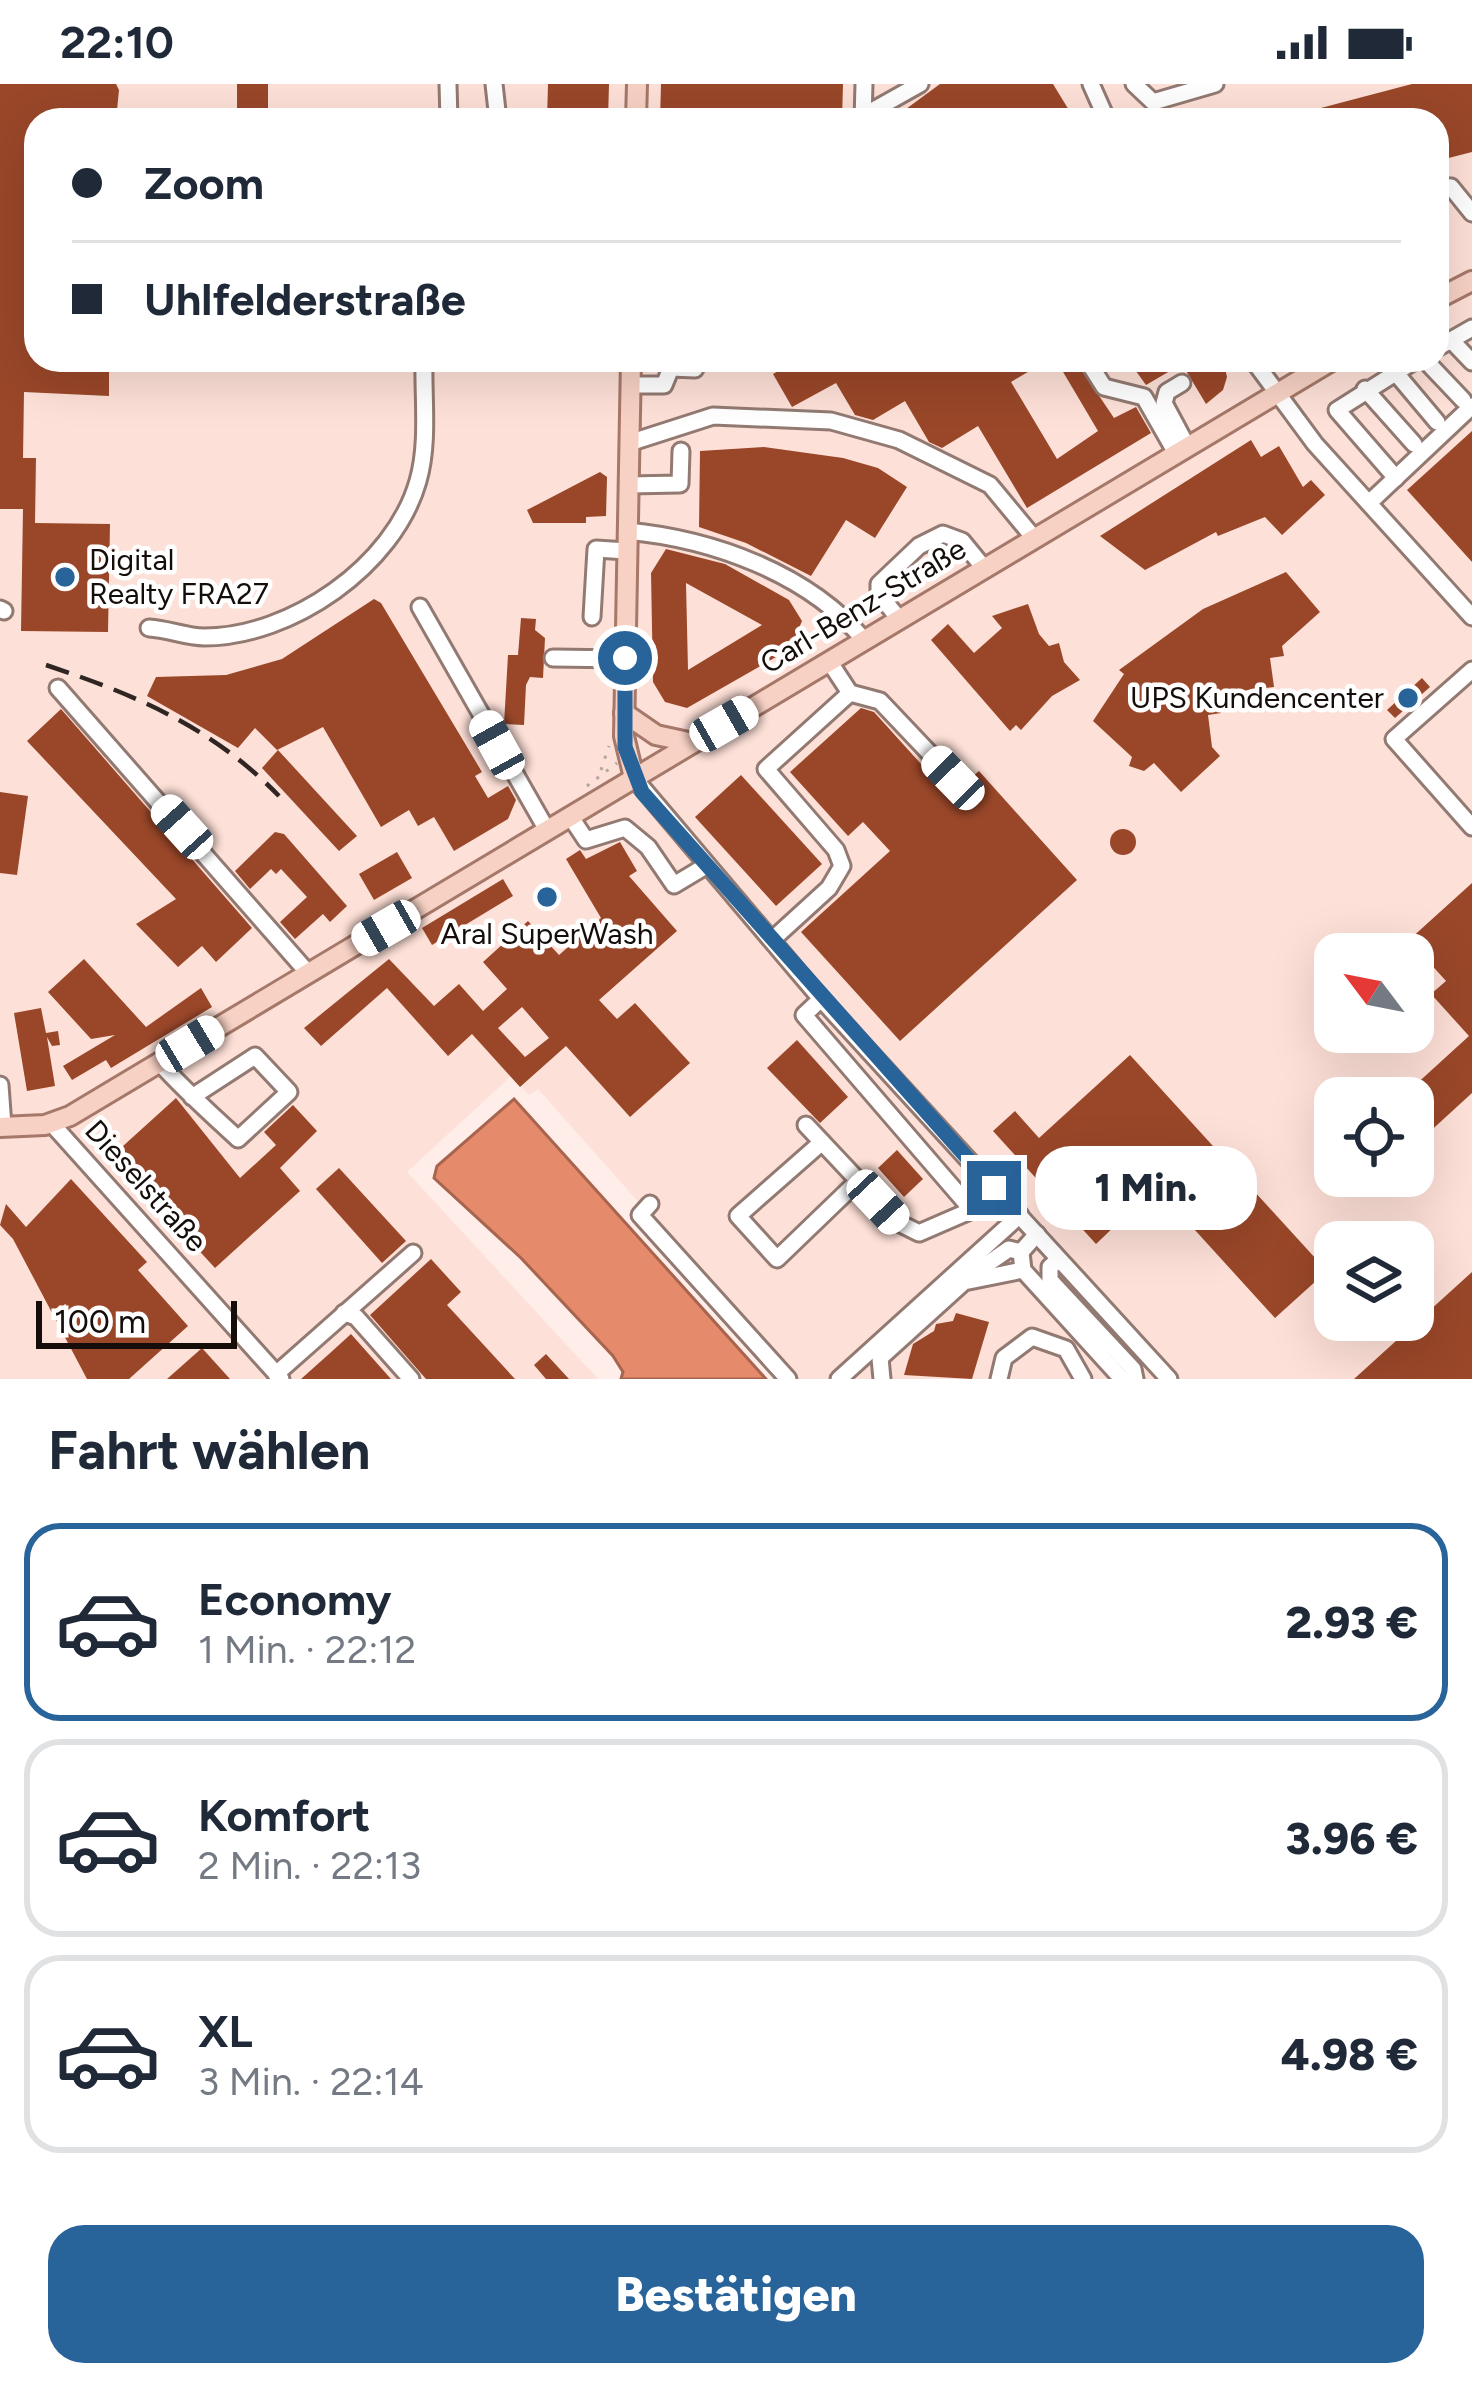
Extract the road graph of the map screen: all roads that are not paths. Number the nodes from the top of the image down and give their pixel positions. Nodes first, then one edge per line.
1 (920, 84) edge
2 (1134, 84) edge
3 (1215, 84) edge
4 (880, 108) edge
5 (1449, 187) edge
6 (1472, 213) edge
7 (423, 372) edge
8 (631, 372) edge
9 (669, 372) edge
10 (1095, 372) edge
11 (1261, 372) edge
12 (1313, 372) edge
13 (1395, 372) joint
14 (1434, 372) edge
15 (1182, 383) dead end
16 (630, 385) junction
17 (1365, 389) junction
18 (1276, 394) junction
19 (1467, 403) edge
20 (1438, 422) dead end
21 (629, 442) junction
22 (1414, 444) dead end
23 (1182, 450) junction
24 (681, 451) dead end
25 (1396, 478) junction
26 (628, 485) junction
27 (1369, 503) junction
28 (1034, 538) junction
29 (627, 541) junction
30 (984, 568) junction
31 (419, 607) dead end
32 (592, 617) dead end
33 (1472, 617) edge
34 (899, 619) junction
35 (149, 628) dead end
36 (864, 640) junction
37 (553, 658) dead end
38 (625, 658) junction
39 (829, 662) junction
40 (1472, 670) edge
41 (58, 688) dead end
42 (850, 692) junction
43 (624, 712) junction
44 (693, 742) junction
45 (634, 778) junction
46 (953, 778) dead end
47 (571, 816) junction
48 (1472, 827) edge
49 (547, 830) junction
50 (704, 867) junction
51 (772, 940) junction
52 (309, 974) junction
53 (821, 999) junction
54 (159, 1062) junction
55 (0, 1085) edge
56 (192, 1097) junction
57 (52, 1124) junction
58 (806, 1125) dead end
59 (2, 1126) edge
60 (822, 1142) junction
61 (858, 1181) junction
62 (994, 1188) junction
63 (650, 1204) dead end
64 (972, 1210) junction
65 (1020, 1215) junction
66 (1036, 1234) junction
67 (1022, 1252) junction
68 (412, 1253) dead end
69 (1058, 1260) junction
70 (1023, 1270) junction
71 (964, 1282) junction
72 (344, 1313) junction
73 (279, 1377) edge
74 (411, 1379) edge
75 (788, 1379) edge
76 (839, 1379) edge
77 (883, 1379) edge
78 (999, 1379) edge
79 (1083, 1379) edge
80 (1122, 1379) edge
81 (1136, 1379) edge
82 (1169, 1379) edge

1 - 4 street
2 - 3 street
5 - 6 street
7 - 35 street
8 - 16 main road
9 - 16 street
10 - 23 street
11 - 18 street
12 - 18 main road, Carl-Benz-Straße
13 - 17 street
13 - 20 street
14 - 19 street
15 - 23 street
16 - 21 main road
17 - 22 street
17 - 25 street
18 - 23 main road, Carl-Benz-Straße
18 - 27 street
19 - 25 street
21 - 26 main road
21 - 28 street
23 - 28 main road, Carl-Benz-Straße
24 - 26 street
25 - 27 street
26 - 29 main road
27 - 33 street
28 - 30 main road, Carl-Benz-Straße
29 - 32 street
29 - 36 street
29 - 38 main road
30 - 34 main road, Carl-Benz-Straße
30 - 34 street
31 - 49 street
34 - 36 main road, Carl-Benz-Straße
36 - 39 main road, Carl-Benz-Straße
37 - 38 street
38 - 43 main road
39 - 42 street
39 - 44 main road, Carl-Benz-Straße
40 - 48 street
41 - 52 street
42 - 46 street
42 - 51 street
43 - 44 main road
43 - 45 main road
44 - 45 main road, Carl-Benz-Straße
45 - 47 main road, Carl-Benz-Straße
45 - 50 street
47 - 49 main road, Carl-Benz-Straße
47 - 50 street
49 - 52 main road, Carl-Benz-Straße
50 - 51 street
51 - 53 street
52 - 54 main road, Carl-Benz-Straße
53 - 62 street
53 - 64 street
54 - 56 street
54 - 57 main road, Carl-Benz-Straße
55 - 59 street
56 - 56 street
57 - 59 main road, Dieselstraße
57 - 73 street, Dieselstraße
58 - 60 street
60 - 61 street
60 - 61 street
61 - 64 street
62 - 64 street
62 - 65 street
63 - 75 street
65 - 66 street
65 - 76 street
66 - 67 street
66 - 69 street
67 - 70 street
67 - 71 street
68 - 72 street
69 - 81 street
69 - 82 street
70 - 71 street
70 - 80 street
71 - 77 street
72 - 73 street
72 - 74 street
78 - 79 street

